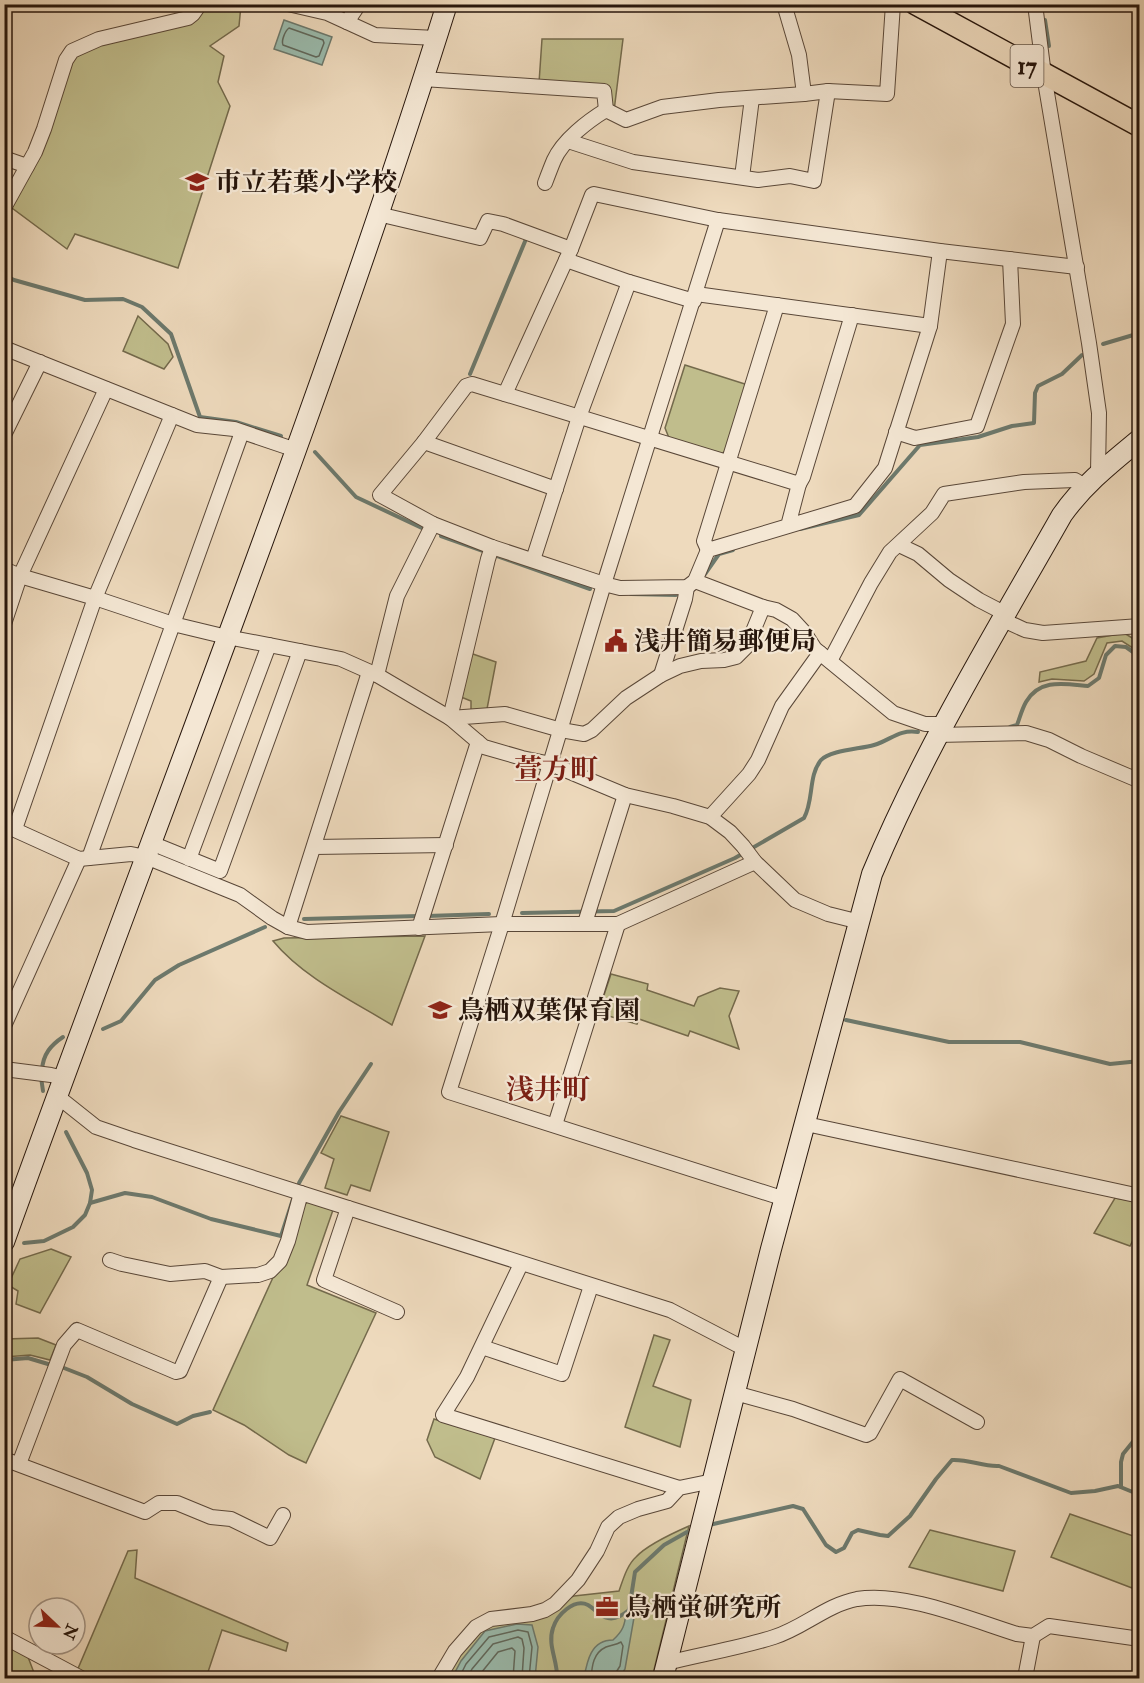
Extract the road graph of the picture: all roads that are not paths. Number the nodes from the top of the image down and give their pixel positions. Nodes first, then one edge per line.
1 (200, 4) edge
2 (288, 4) edge
3 (359, 4) edge
4 (447, 4) edge
5 (784, 4) edge
6 (892, 4) edge
7 (915, 4) edge
8 (1035, 4) edge
9 (347, 22) junction
10 (436, 38) junction
11 (1044, 75) junction
12 (423, 79) junction
13 (828, 91) junction
14 (804, 94) junction
15 (752, 98) junction
16 (606, 110) junction
17 (1140, 126) edge
18 (568, 141) junction
19 (4, 158) edge
20 (27, 166) junction
21 (742, 177) junction
22 (545, 183) dead end
23 (4, 208) edge
24 (378, 214) junction
25 (718, 220) junction
26 (940, 250) junction
27 (569, 254) junction
28 (1010, 259) junction
29 (1077, 267) junction
30 (629, 282) junction
31 (695, 297) junction
32 (777, 305) junction
33 (852, 315) junction
34 (930, 326) junction
35 (4, 348) edge
36 (40, 362) junction
37 (106, 389) junction
38 (505, 394) junction
39 (172, 415) junction
40 (579, 417) junction
41 (242, 432) junction
42 (896, 432) junction
43 (4, 435) edge
44 (650, 440) junction
45 (1140, 440) edge
46 (424, 442) junction
47 (296, 450) junction
48 (728, 463) junction
49 (1092, 479) junction
50 (799, 484) junction
51 (556, 489) junction
52 (433, 525) junction
53 (788, 526) junction
54 (898, 545) junction
55 (708, 550) junction
56 (490, 553) junction
57 (533, 560) junction
58 (4, 569) edge
59 (20, 576) junction
60 (604, 584) junction
61 (691, 584) junction
62 (96, 598) junction
63 (763, 607) junction
64 (1004, 617) junction
65 (4, 624) edge
66 (173, 624) junction
67 (1140, 627) edge
68 (227, 637) junction
69 (269, 645) junction
70 (300, 651) junction
71 (825, 657) junction
72 (373, 673) junction
73 (661, 675) junction
74 (450, 718) junction
75 (561, 730) junction
76 (940, 730) junction
77 (478, 742) junction
78 (550, 764) junction
79 (1140, 781) edge
80 (625, 795) junction
81 (710, 817) junction
82 (10, 827) edge
83 (446, 845) junction
84 (314, 847) junction
85 (149, 850) junction
86 (750, 855) junction
87 (84, 859) junction
88 (189, 859) junction
89 (860, 922) junction
90 (585, 923) junction
91 (502, 924) junction
92 (618, 924) junction
93 (288, 927) junction
94 (419, 928) junction
95 (4, 1026) edge
96 (4, 1069) edge
97 (57, 1083) junction
98 (806, 1124) junction
99 (555, 1125) junction
100 (301, 1193) junction
101 (1140, 1196) edge
102 (785, 1199) junction
103 (348, 1208) junction
104 (4, 1242) edge
105 (110, 1260) dead end
106 (521, 1264) junction
107 (222, 1277) junction
108 (591, 1286) junction
109 (397, 1312) dead end
110 (482, 1347) junction
111 (746, 1349) junction
112 (735, 1393) junction
113 (977, 1422) dead end
114 (4, 1459) edge
115 (19, 1464) junction
116 (713, 1481) junction
117 (679, 1488) junction
118 (283, 1515) dead end
119 (1033, 1636) junction
120 (4, 1637) edge
121 (1140, 1639) edge
122 (665, 1671) edge
123 (62, 1675) edge
124 (81, 1678) edge
125 (439, 1678) edge
126 (1025, 1678) edge

1 - 20 street
2 - 9 street
3 - 9 street
4 - 10 street
5 - 14 street
6 - 13 street
7 - 11 main road, 17
8 - 11 street
9 - 10 street
10 - 12 street
11 - 17 main road, 17
11 - 29 street
12 - 16 street
12 - 24 street
13 - 14 street
13 - 21 street
14 - 15 street
15 - 16 street
15 - 21 street
16 - 18 street
18 - 21 street
18 - 22 street
19 - 20 street
20 - 23 street
24 - 27 street
24 - 47 street
25 - 26 street
25 - 27 street
25 - 31 street
26 - 28 street
26 - 34 street
27 - 30 street
27 - 38 street
28 - 29 street
28 - 42 street
29 - 49 street
30 - 31 street
30 - 40 street
31 - 32 street
31 - 44 street
32 - 33 street
32 - 48 street
33 - 34 street
33 - 50 street
34 - 42 street
35 - 36 street
36 - 37 street
36 - 43 street
37 - 39 street
37 - 59 street
38 - 40 street
38 - 46 street
39 - 41 street
39 - 62 street
40 - 44 street
40 - 51 street
41 - 47 street
41 - 66 street
42 - 53 street
44 - 48 street
44 - 60 street
45 - 49 street
46 - 51 street
46 - 52 street
47 - 68 street
48 - 50 street
48 - 55 street
49 - 54 street
49 - 64 street
50 - 53 street
51 - 57 street
52 - 56 street
52 - 72 street
53 - 55 street
54 - 64 street
54 - 71 street
55 - 61 street
56 - 57 street
56 - 74 street
57 - 60 street
58 - 59 street
59 - 62 street
59 - 65 street
60 - 61 street
60 - 75 street
61 - 63 street
61 - 73 street
62 - 66 street
62 - 82 street
63 - 71 street
63 - 73 street
64 - 67 street
64 - 76 street
66 - 68 street
66 - 87 street
68 - 69 street
68 - 85 street
69 - 70 street
69 - 88 street
70 - 72 street
70 - 88 street
71 - 76 street
71 - 81 street
72 - 74 street
72 - 84 street
73 - 75 street
74 - 75 street
74 - 77 street
75 - 78 street
76 - 79 street
76 - 89 street
77 - 78 street
77 - 83 street
78 - 80 street
78 - 91 street
80 - 81 street
80 - 90 street
81 - 86 street
82 - 87 street
83 - 84 street
83 - 94 street
84 - 93 street
85 - 87 street
85 - 88 street
85 - 93 street
85 - 97 street
86 - 89 street
86 - 92 street
87 - 95 street
89 - 98 street
90 - 91 street
90 - 92 street
91 - 94 street
91 - 99 street
92 - 99 street
93 - 94 street
96 - 97 street
97 - 100 street
97 - 104 street
98 - 101 street
98 - 102 street
99 - 102 street
100 - 103 street
100 - 107 street
102 - 111 street
103 - 106 street
103 - 109 street
105 - 107 street
106 - 108 street
106 - 110 street
107 - 115 street
108 - 110 street
108 - 111 street
110 - 117 street
111 - 112 street
112 - 113 street
112 - 116 street
114 - 115 street
115 - 118 street
116 - 117 street
116 - 122 street
117 - 125 street
119 - 121 street
119 - 122 street
119 - 126 street
120 - 123 street
123 - 124 street

